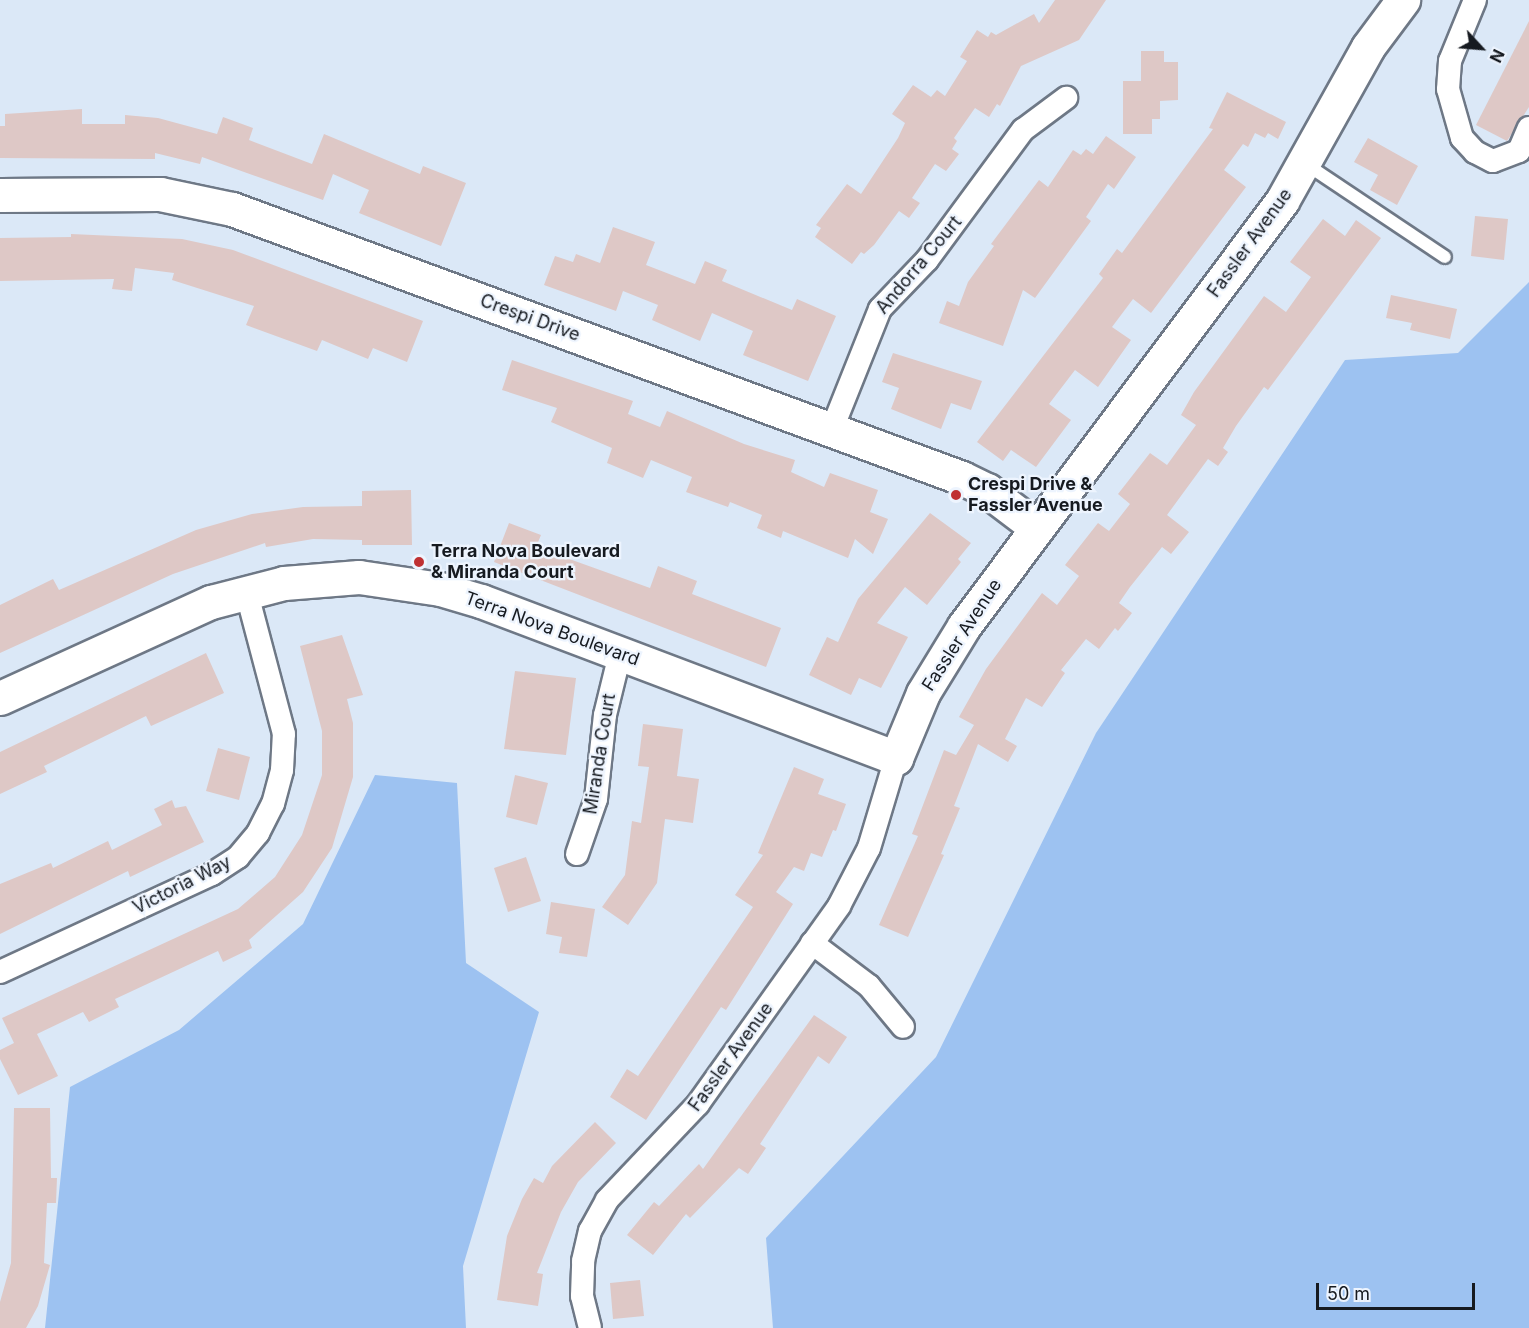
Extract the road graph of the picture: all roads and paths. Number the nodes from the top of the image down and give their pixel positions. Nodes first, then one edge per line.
1 (1403, 0) edge
2 (1475, 0) edge
3 (1066, 98) dead end
4 (1529, 128) edge
5 (1306, 164) junction
6 (0, 195) edge
7 (1445, 257) dead end
8 (832, 429) junction
9 (1037, 528) junction
10 (246, 590) junction
11 (620, 654) junction
12 (0, 698) edge
13 (896, 758) junction
14 (577, 854) dead end
15 (812, 943) junction
16 (0, 972) edge
17 (903, 1027) dead end
18 (590, 1328) edge

1 - 5 street, Fassler Avenue
2 - 4 street
3 - 8 street, Andorra Court
5 - 7 lane
5 - 9 street, Fassler Avenue
6 - 8 street, Crespi Drive
8 - 9 street, Crespi Drive
9 - 13 street, Fassler Avenue
10 - 11 street, Terra Nova Boulevard
10 - 12 street, Terra Nova Boulevard
10 - 16 street, Victoria Way
11 - 13 street, Terra Nova Boulevard
11 - 14 street, Miranda Court
13 - 15 street, Fassler Avenue
15 - 17 street
15 - 18 street, Fassler Avenue

